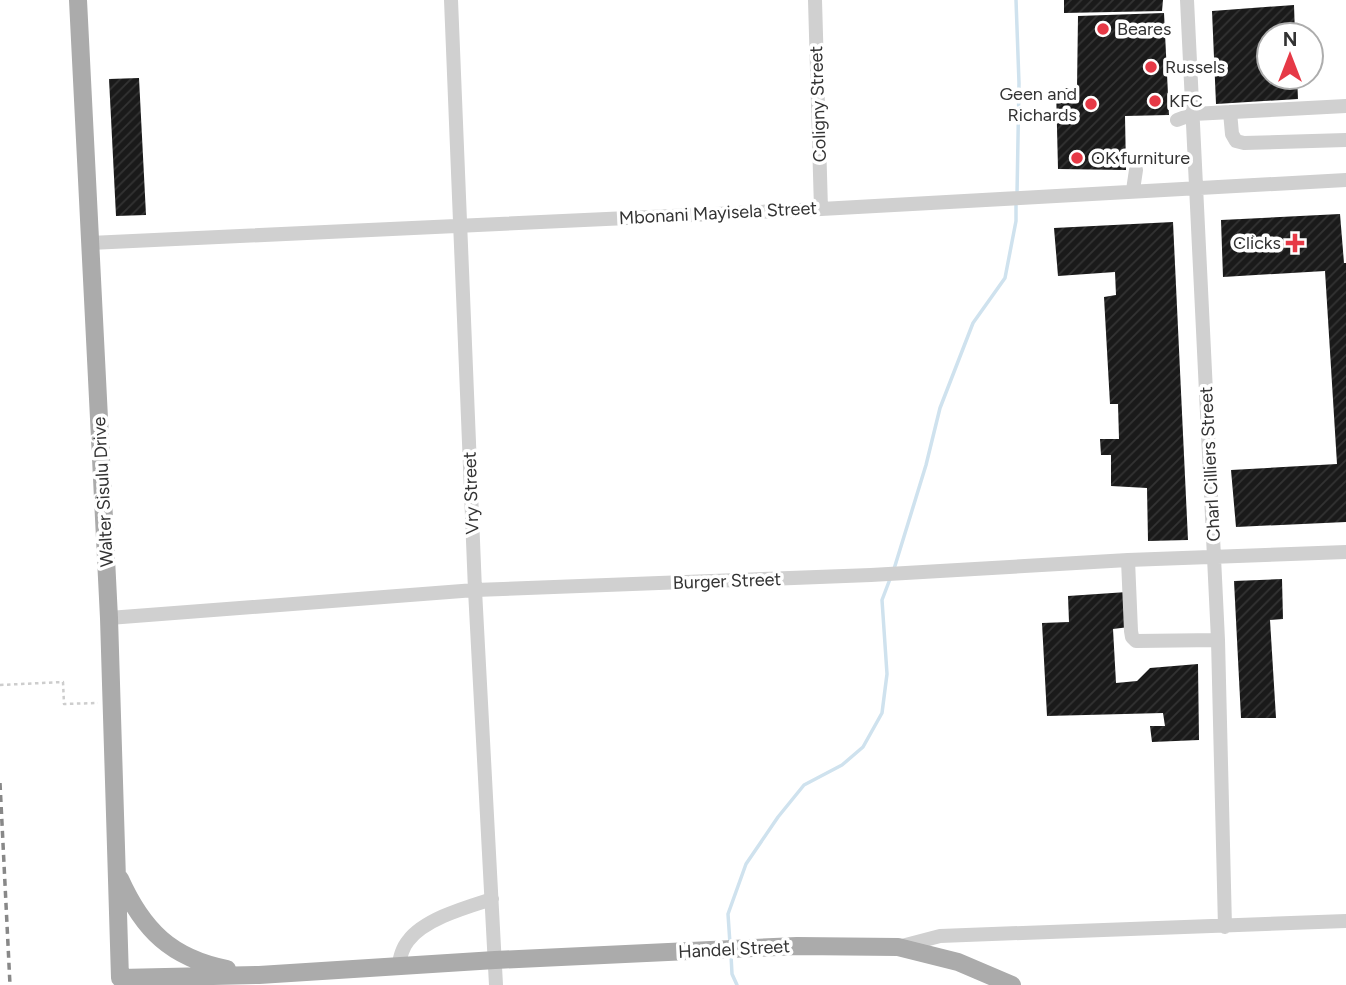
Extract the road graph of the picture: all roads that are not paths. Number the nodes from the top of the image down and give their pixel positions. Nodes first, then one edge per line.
1 (78, 0) edge
2 (451, 0) edge
3 (815, 0) edge
4 (1187, 0) edge
5 (1346, 107) edge
6 (1230, 112) junction
7 (1193, 114) junction
8 (1177, 120) dead end
9 (1346, 140) edge
10 (1136, 170) dead end
11 (1346, 180) edge
12 (1196, 186) junction
13 (1133, 190) junction
14 (821, 209) junction
15 (460, 225) junction
16 (90, 243) junction
17 (1346, 552) edge
18 (1215, 556) junction
19 (1128, 560) junction
20 (475, 590) junction
21 (109, 618) junction
22 (1219, 640) junction
23 (117, 873) junction
24 (492, 899) junction
25 (1346, 921) edge
26 (1225, 927) junction
27 (898, 947) junction
28 (495, 960) junction
29 (398, 967) junction
30 (259, 975) junction
31 (121, 982) edge
32 (1007, 984) edge
33 (496, 985) edge

1 - 16 main road, Walter Sisulu Drive
2 - 15 street, Vry Street
3 - 14 street, Coligny Street
4 - 7 street, Charl Cilliers Street
5 - 6 street
6 - 7 street
6 - 9 street
7 - 8 street
7 - 12 street, Charl Cilliers Street
10 - 13 street
11 - 12 street, Mbonani Mayisela Street
12 - 13 street, Mbonani Mayisela Street
12 - 18 street, Charl Cilliers Street
13 - 14 street, Mbonani Mayisela Street
14 - 15 street, Mbonani Mayisela Street
15 - 16 street, Mbonani Mayisela Street
15 - 20 street, Vry Street
16 - 21 main road, Walter Sisulu Drive
17 - 18 street, Burger Street
18 - 19 street, Burger Street
18 - 22 street, Charl Cilliers Street
19 - 20 street, Burger Street
19 - 22 street
20 - 21 street, Burger Street
20 - 24 street, Vry Street
21 - 23 main road, Walter Sisulu Drive
22 - 26 street, Charl Cilliers Street
23 - 30 main road
23 - 31 main road, Walter Sisulu Drive
24 - 28 street, Vry Street
24 - 29 street
25 - 26 street, Handel Street
26 - 27 street, Handel Street
27 - 28 main road, Handel Street
27 - 32 main road
28 - 29 main road, Handel Street
28 - 33 street, Vry Street
29 - 30 main road, Handel Street
30 - 31 main road, Handel Street

